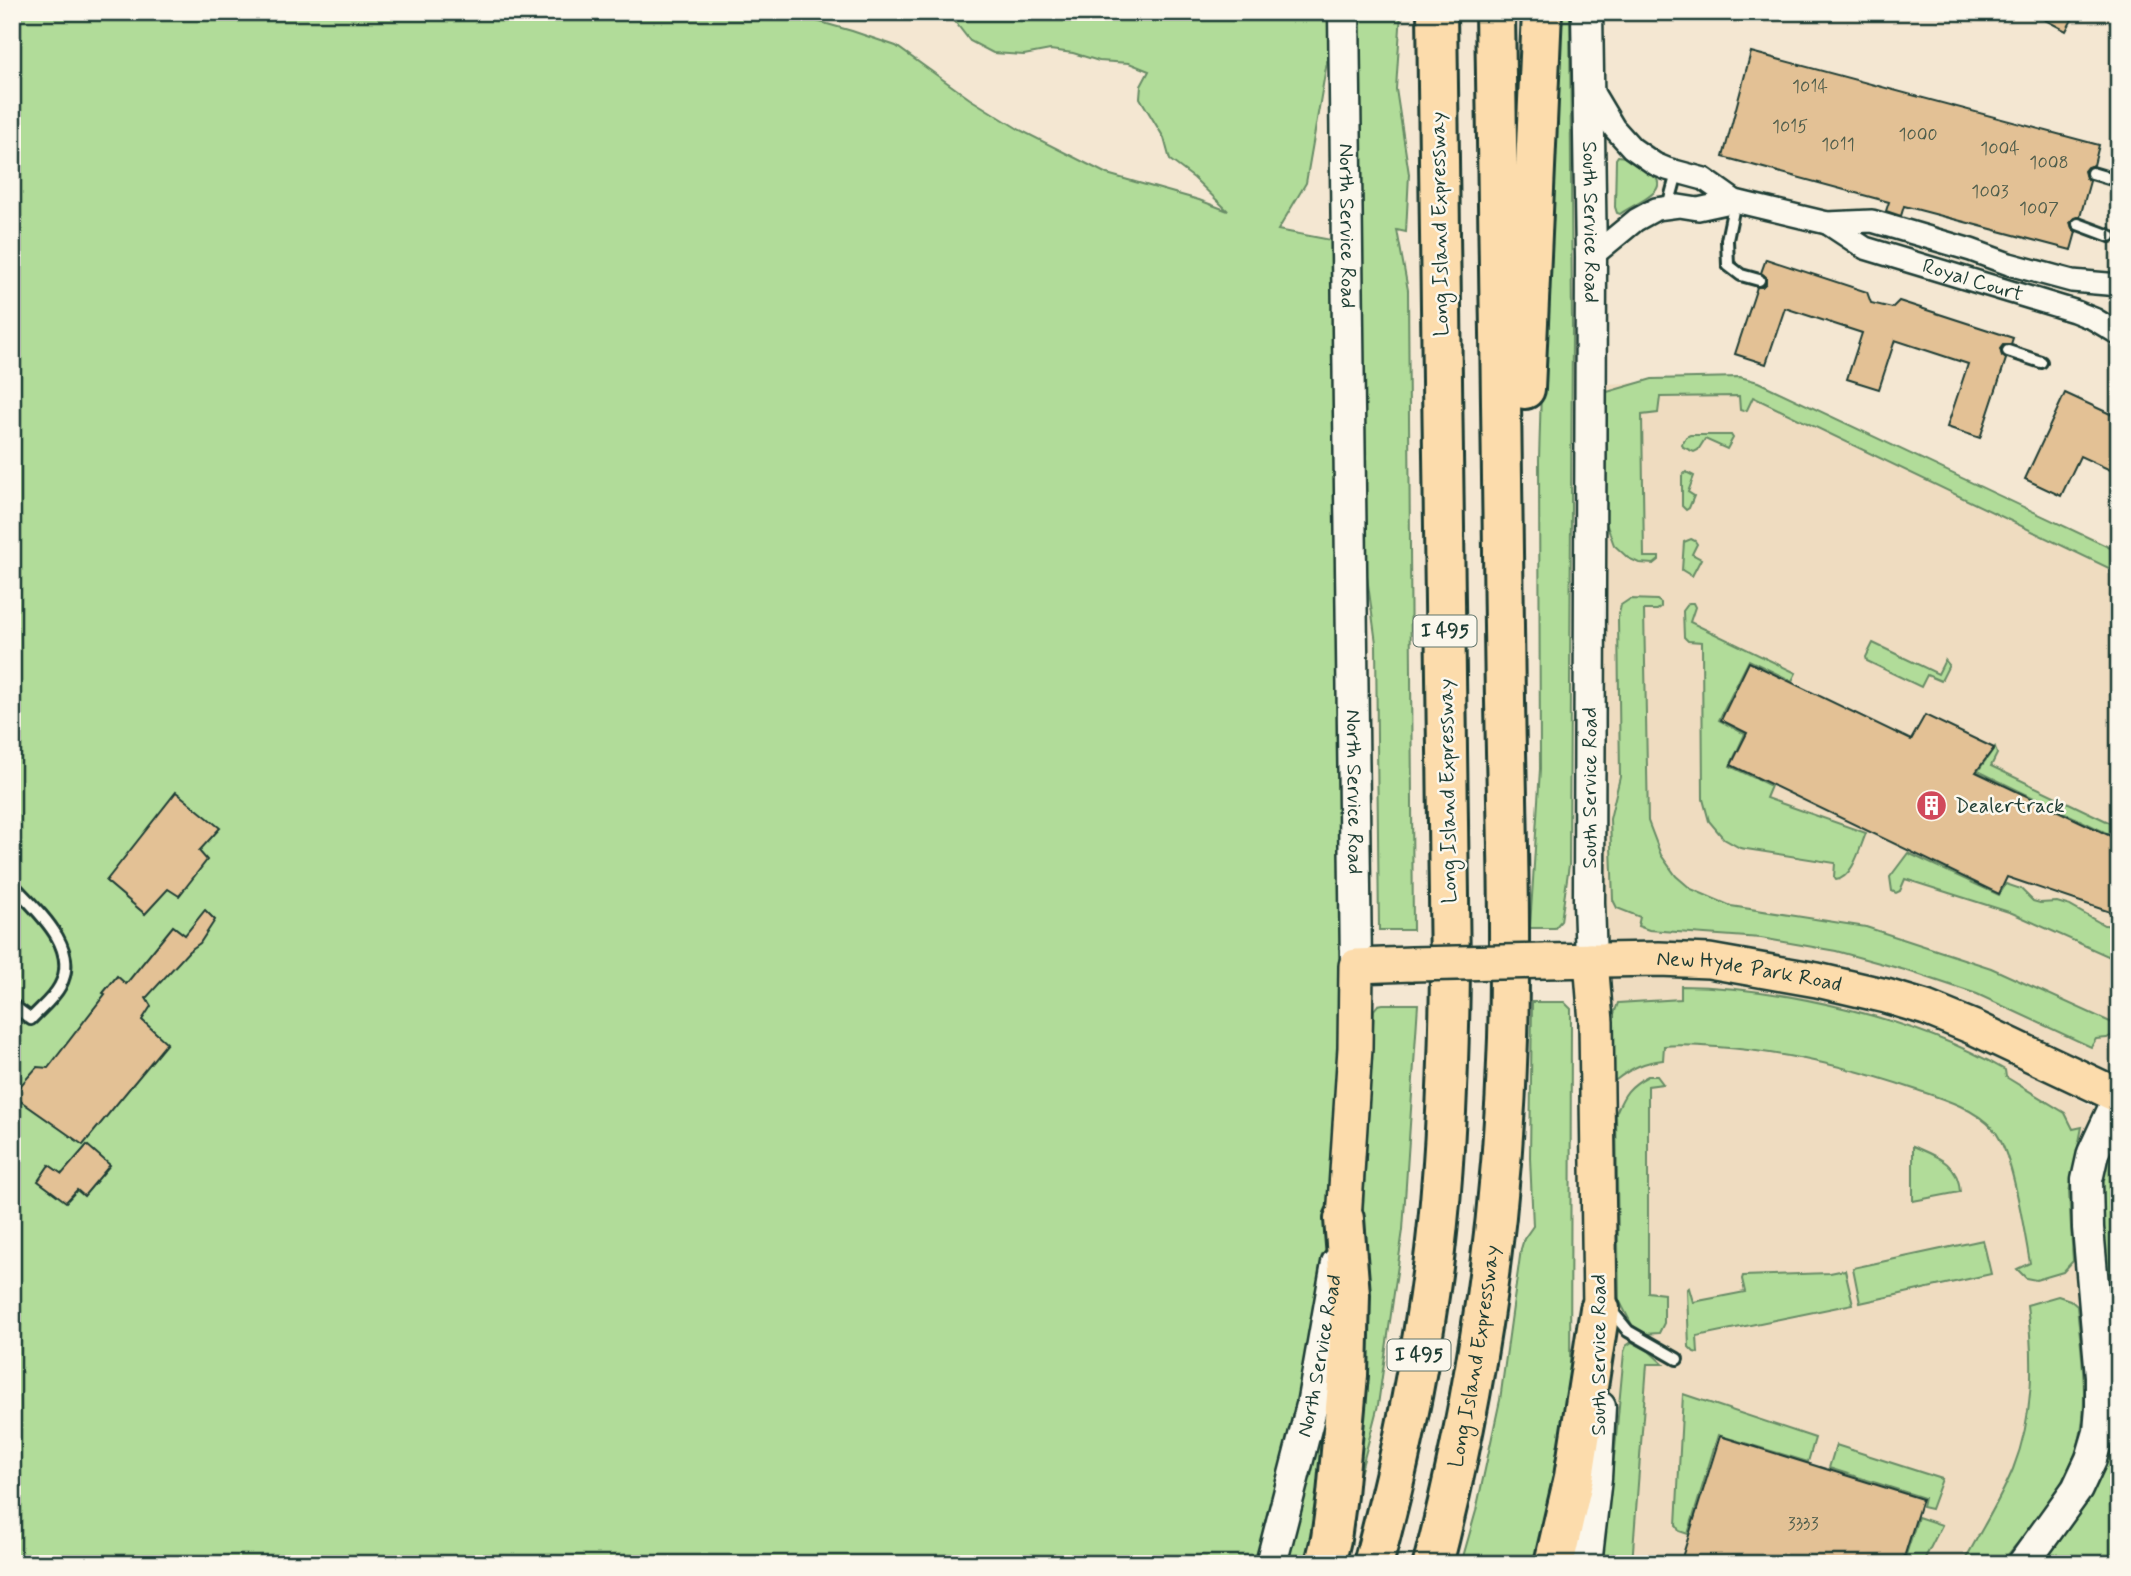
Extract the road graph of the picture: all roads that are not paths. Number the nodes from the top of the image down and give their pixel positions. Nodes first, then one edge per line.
1 (1344, 12) edge
2 (1437, 12) edge
3 (1495, 12) edge
4 (1542, 12) edge
5 (1587, 12) edge
6 (1588, 84) junction
7 (1677, 173) junction
8 (2092, 173) dead end
9 (2119, 181) edge
10 (1735, 201) junction
11 (1668, 206) junction
12 (1827, 223) junction
13 (2078, 224) dead end
14 (2110, 236) dead end
15 (1591, 257) junction
16 (1759, 280) dead end
17 (2119, 285) edge
18 (2119, 334) edge
19 (2008, 351) dead end
20 (2041, 362) dead end
21 (1503, 511) junction
22 (12, 884) edge
23 (1591, 960) junction
24 (1356, 966) junction
25 (12, 1005) edge
26 (2119, 1097) edge
27 (1344, 1219) junction
28 (1600, 1302) junction
29 (1677, 1359) dead end
30 (1271, 1564) edge
31 (1325, 1564) edge
32 (1373, 1564) edge
33 (1433, 1564) edge
34 (1554, 1564) edge
35 (1586, 1564) edge
36 (2023, 1564) edge

1 - 24 main road, North Service Road
2 - 32 highway, Long Island Expressway / I 495
3 - 21 highway, Long Island Expressway / I 495
4 - 21 highway
5 - 6 main road, South Service Road
6 - 7 street
6 - 15 main road, South Service Road
7 - 10 street
7 - 11 lane
8 - 9 lane
10 - 11 street
10 - 12 street, Royal Court
10 - 16 lane
11 - 15 street
12 - 17 street, Royal Court
12 - 18 street, Royal Court
13 - 14 lane
15 - 23 main road, South Service Road
19 - 20 lane
21 - 33 highway, Long Island Expressway / I 495
22 - 25 lane
23 - 24 main road, New Hyde Park Road, bridge
23 - 26 main road, New Hyde Park Road
23 - 28 main road, South Service Road
24 - 27 main road, North Service Road
26 - 36 main road
27 - 30 main road, North Service Road
27 - 31 highway
28 - 29 lane
28 - 34 highway
28 - 35 main road, South Service Road

